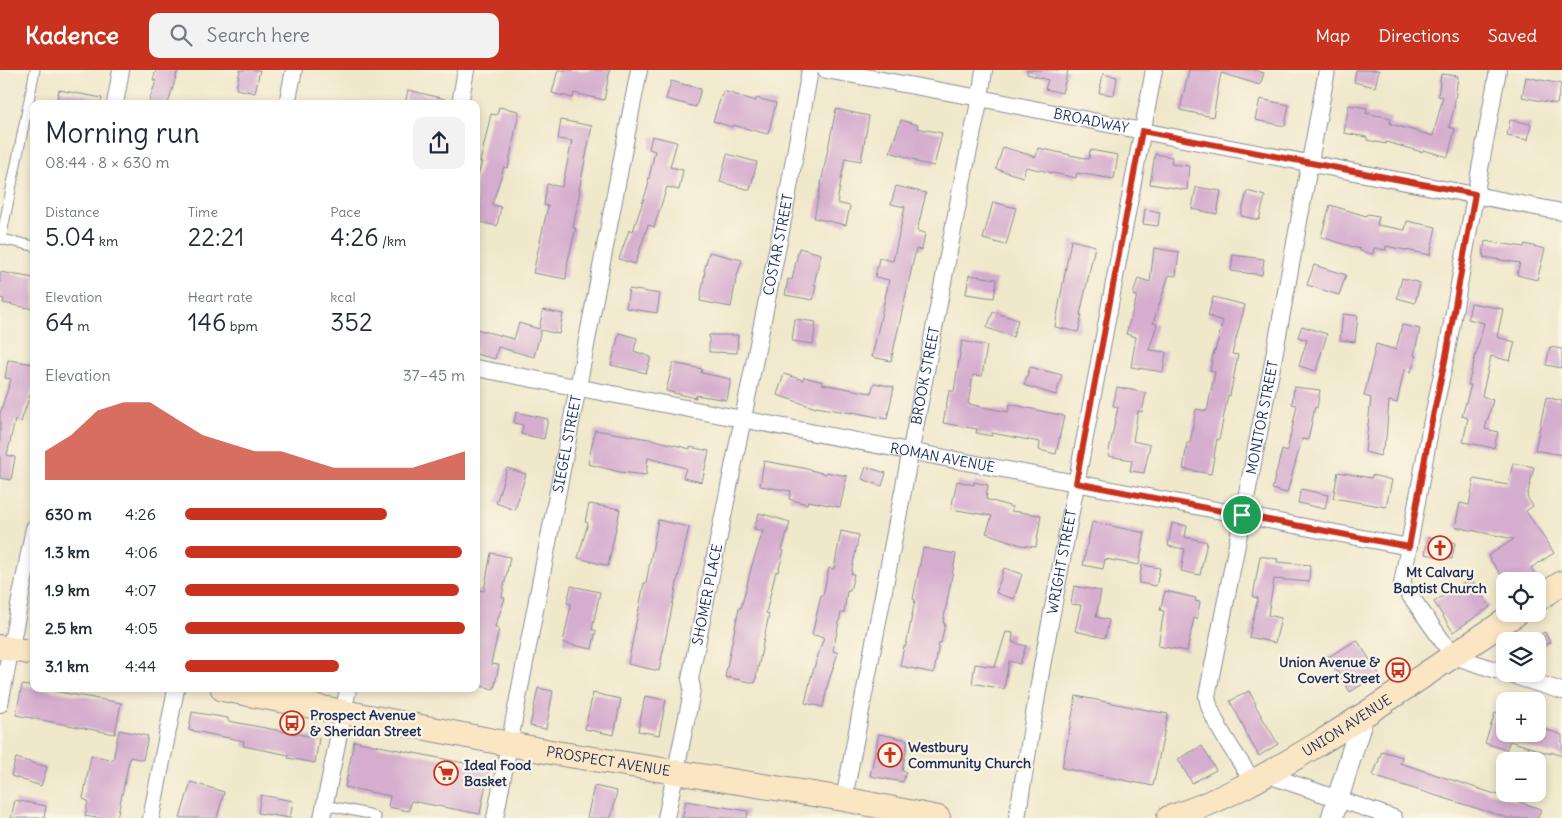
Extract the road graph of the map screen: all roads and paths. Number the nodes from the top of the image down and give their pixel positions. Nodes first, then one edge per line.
1 (35, 70) edge
2 (119, 70) edge
3 (294, 70) edge
4 (466, 70) edge
5 (639, 70) edge
6 (810, 70) edge
7 (826, 70) edge
8 (984, 70) edge
9 (1154, 70) edge
10 (1327, 70) edge
11 (1498, 70) edge
12 (980, 98) junction
13 (115, 100) edge
14 (288, 100) edge
15 (461, 100) edge
16 (1142, 131) junction
17 (1309, 163) junction
18 (1475, 194) junction
19 (1562, 212) edge
20 (30, 245) edge
21 (480, 369) edge
22 (578, 387) junction
23 (743, 420) junction
24 (910, 452) junction
25 (1076, 483) junction
26 (1242, 515) junction
27 (1409, 547) junction
28 (30, 568) edge
29 (1562, 583) edge
30 (1546, 594) edge
31 (1504, 622) edge
32 (5, 648) edge
33 (30, 652) edge
34 (1453, 656) junction
35 (1496, 670) edge
36 (1534, 682) edge
37 (1562, 691) edge
38 (175, 692) edge
39 (239, 692) edge
40 (347, 692) edge
41 (0, 704) edge
42 (343, 712) junction
43 (1363, 716) junction
44 (509, 744) junction
45 (676, 771) junction
46 (1260, 778) junction
47 (844, 799) junction
48 (1334, 809) edge
49 (324, 812) edge
50 (151, 818) edge
51 (376, 818) edge
52 (495, 818) edge
53 (666, 818) edge
54 (938, 818) edge
55 (1017, 818) edge
56 (1168, 818) edge
57 (1394, 818) edge

1 - 20 lane
2 - 13 street
3 - 14 street
4 - 15 street
5 - 22 street, SIEGEL STREET
6 - 23 street, COSTAR STREET
7 - 12 street, BROADWAY
8 - 12 street, BROOK STREET
9 - 16 street, WRIGHT STREET
10 - 17 street, MONITOR STREET
11 - 18 street
12 - 16 street, BROADWAY
12 - 24 street, BROOK STREET
16 - 17 street, BROADWAY
16 - 25 street, WRIGHT STREET
17 - 18 street, BROADWAY
17 - 26 street, MONITOR STREET
18 - 19 street, BROADWAY
18 - 27 street
21 - 22 street, ROMAN AVENUE
22 - 23 street, ROMAN AVENUE
22 - 44 street, SIEGEL STREET
23 - 24 street, ROMAN AVENUE
23 - 45 street, SHOMER PLACE
24 - 25 street, ROMAN AVENUE
24 - 47 street, BROOK STREET
25 - 26 street, ROMAN AVENUE
25 - 55 street, WRIGHT STREET
26 - 27 street, ROMAN AVENUE
26 - 46 street, MONITOR STREET
27 - 34 street
28 - 32 street
29 - 30 main road
31 - 34 main road, UNION AVENUE
32 - 33 main road
32 - 41 street
34 - 35 street
34 - 43 main road, UNION AVENUE
36 - 37 street
38 - 50 street
39 - 42 main road, PROSPECT AVENUE
40 - 42 street
42 - 44 main road, PROSPECT AVENUE
42 - 49 street
43 - 46 main road, UNION AVENUE
43 - 48 street
44 - 45 main road, PROSPECT AVENUE
44 - 52 street, SIEGEL STREET
45 - 47 main road, PROSPECT AVENUE
45 - 53 street, SHOMER PLACE
46 - 48 street
46 - 56 main road, UNION AVENUE
47 - 54 main road, PROSPECT AVENUE
48 - 57 street
49 - 51 lane

